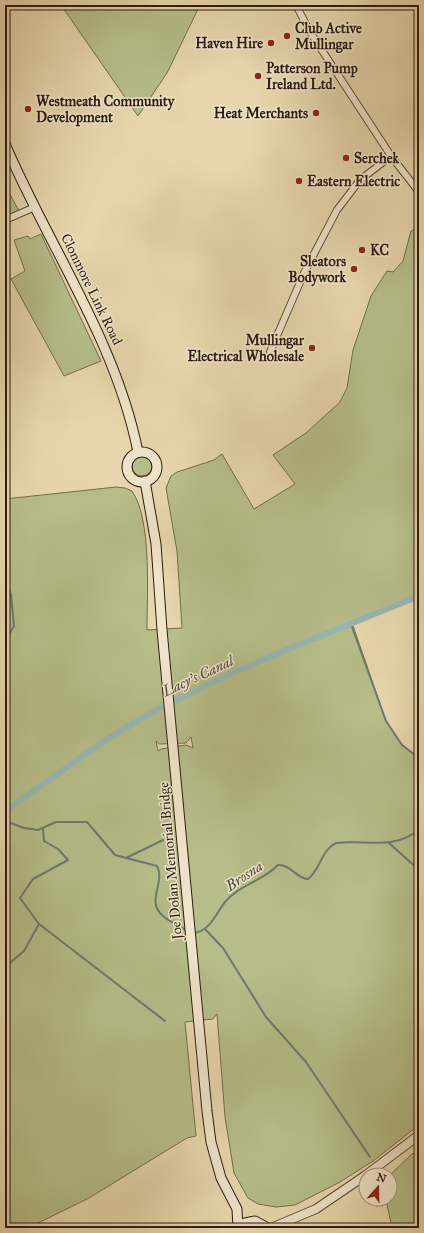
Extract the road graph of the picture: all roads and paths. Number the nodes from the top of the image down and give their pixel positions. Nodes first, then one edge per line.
1 (296, 5) edge
2 (5, 144) edge
3 (391, 156) junction
4 (419, 192) edge
5 (35, 207) junction
6 (5, 220) edge
7 (270, 352) dead end
8 (138, 452) junction
9 (145, 481) junction
10 (419, 1135) edge
11 (377, 1167) edge
12 (358, 1181) edge
13 (237, 1209) junction
14 (255, 1221) junction
15 (238, 1228) edge
16 (268, 1228) edge
17 (272, 1228) edge

1 - 3 street
2 - 5 main road, Clonmore Link Road
3 - 4 street
3 - 7 street
5 - 6 street
5 - 8 main road, Clonmore Link Road
8 - 9 main road
8 - 9 main road
9 - 13 main road, Joe Dolan Memorial Bridge
10 - 11 street
12 - 17 street
13 - 14 main road
13 - 15 main road
14 - 15 main road
14 - 16 main road

